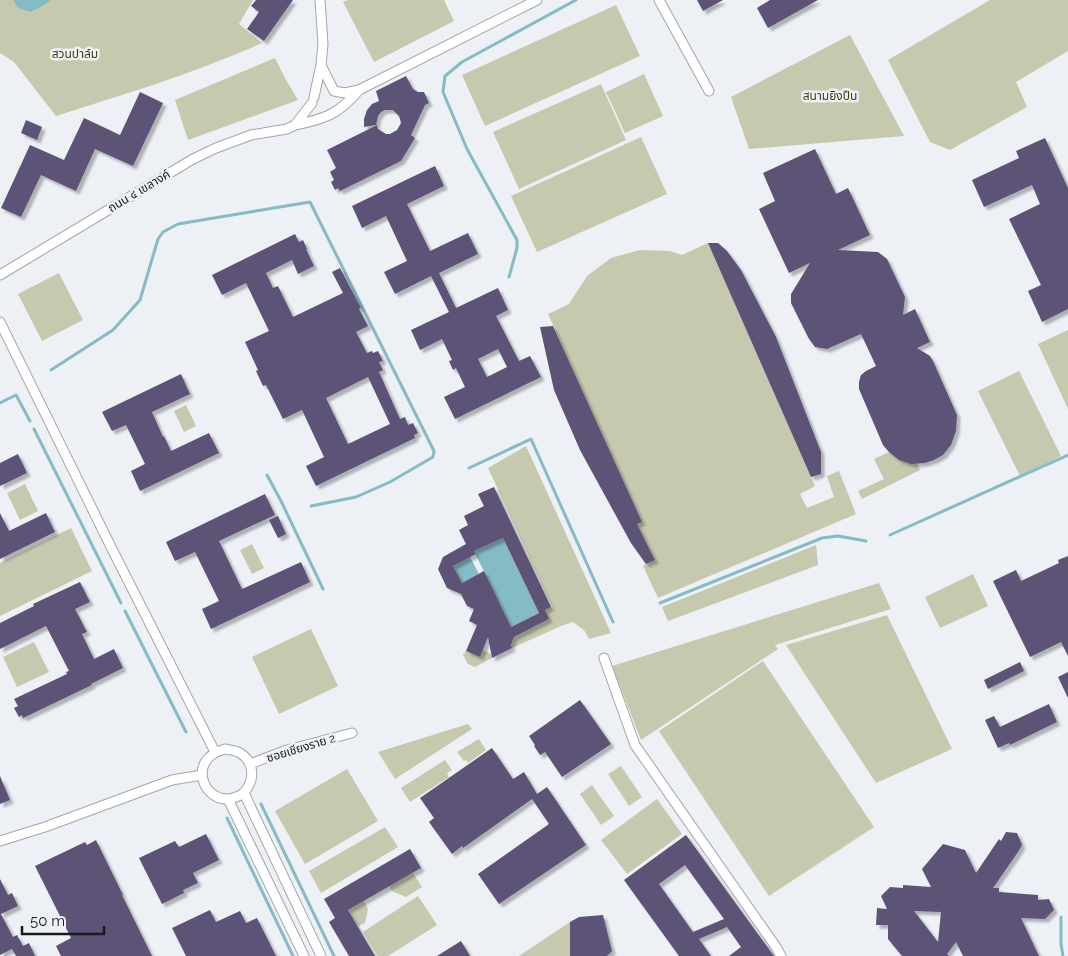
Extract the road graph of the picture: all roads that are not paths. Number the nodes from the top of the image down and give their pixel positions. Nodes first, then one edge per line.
1 (320, 0) edge
2 (537, 0) edge
3 (659, 0) edge
4 (321, 65) junction
5 (359, 90) junction
6 (709, 91) dead end
7 (291, 127) junction
8 (0, 275) edge
9 (0, 322) edge
10 (604, 658) dead end
11 (352, 732) dead end
12 (215, 752) junction
13 (250, 764) junction
14 (202, 775) junction
15 (244, 793) junction
16 (228, 799) junction
17 (0, 841) edge
18 (304, 956) edge
19 (321, 956) edge
20 (781, 956) edge

1 - 4 street
2 - 5 street
3 - 6 street
4 - 5 street
4 - 7 street
5 - 7 street, ถนน ๔ เขลางค์
7 - 8 street, ถนน ๔ เขลางค์
9 - 12 street
10 - 20 street
11 - 13 street, ซอยเชียงราย 2
12 - 13 street
12 - 14 street
13 - 15 street
14 - 16 street
14 - 17 street
15 - 16 street
15 - 19 street
16 - 18 street

